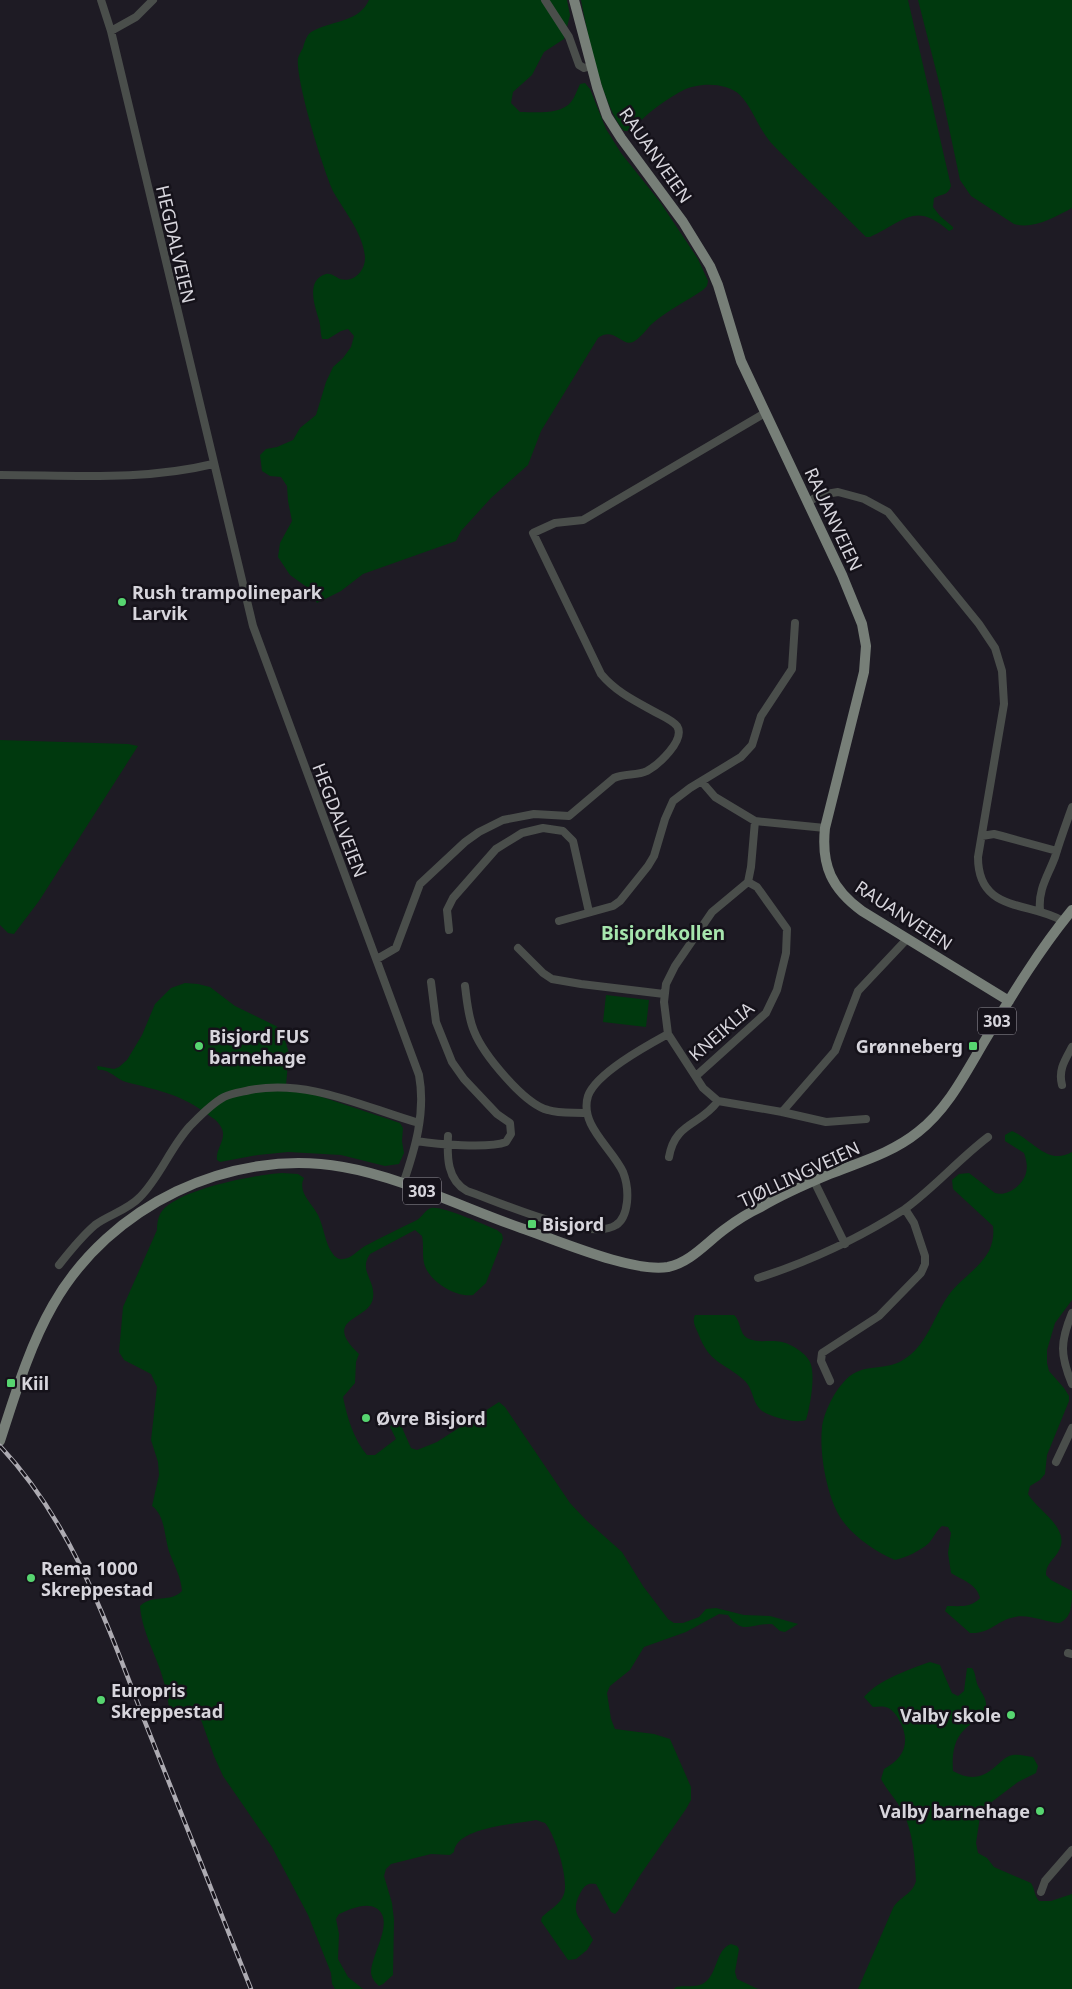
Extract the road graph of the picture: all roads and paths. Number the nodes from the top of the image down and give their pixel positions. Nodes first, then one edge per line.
1 (101, 0) edge
2 (153, 0) edge
3 (545, 0) edge
4 (574, 0) edge
5 (111, 31) junction
6 (591, 66) junction
7 (765, 413) junction
8 (213, 464) junction
9 (0, 475) edge
10 (808, 502) junction
11 (795, 623) dead end
12 (702, 782) junction
13 (1072, 808) edge
14 (755, 821) junction
15 (825, 828) junction
16 (982, 836) junction
17 (1057, 851) junction
18 (748, 882) junction
19 (1040, 910) junction
20 (1072, 910) edge
21 (589, 912) junction
22 (559, 921) dead end
23 (1063, 921) junction
24 (449, 930) dead end
25 (907, 939) junction
26 (518, 948) dead end
27 (377, 959) junction
28 (431, 982) dead end
29 (465, 986) dead end
30 (664, 994) junction
31 (1009, 1001) junction
32 (668, 1034) junction
33 (1072, 1048) edge
34 (696, 1076) junction
35 (1062, 1084) dead end
36 (718, 1101) junction
37 (782, 1112) junction
38 (586, 1113) junction
39 (866, 1119) dead end
40 (419, 1123) junction
41 (988, 1137) dead end
42 (448, 1140) junction
43 (416, 1141) junction
44 (669, 1157) dead end
45 (814, 1181) junction
46 (402, 1184) junction
47 (905, 1209) junction
48 (845, 1244) junction
49 (59, 1265) dead end
50 (758, 1278) dead end
51 (1072, 1313) edge
52 (830, 1380) dead end
53 (1072, 1384) edge
54 (1072, 1428) edge
55 (0, 1441) edge
56 (1069, 1441) edge
57 (1056, 1462) dead end
58 (1072, 1850) edge
59 (1041, 1892) dead end

1 - 5 street, HEGDALVEIEN
2 - 5 street
3 - 6 street
4 - 6 main road, RAUANVEIEN
5 - 8 street, HEGDALVEIEN
6 - 7 main road, RAUANVEIEN
7 - 10 main road, RAUANVEIEN
7 - 27 street
8 - 9 street
8 - 27 street, HEGDALVEIEN
10 - 15 main road, RAUANVEIEN
10 - 16 street
11 - 12 street
12 - 14 street
12 - 21 street
13 - 17 street
14 - 15 street
14 - 18 street
15 - 25 main road, RAUANVEIEN
16 - 17 street
16 - 19 street
17 - 19 street
18 - 30 street, KNEIKLIA
18 - 34 street, KNEIKLIA
19 - 23 street
20 - 23 main road, TJØLLINGVEIEN / 303
21 - 22 street
21 - 24 street
23 - 31 main road, TJØLLINGVEIEN / 303
25 - 31 main road, RAUANVEIEN
25 - 37 street
26 - 30 street
27 - 40 street, HEGDALVEIEN
28 - 42 street
29 - 38 street
30 - 32 street, KNEIKLIA
31 - 45 main road, TJØLLINGVEIEN / 303
32 - 34 street, KNEIKLIA
32 - 38 street
33 - 35 street
34 - 36 street
36 - 37 street
36 - 44 street
37 - 39 street
38 - 42 street
40 - 43 street, HEGDALVEIEN
40 - 49 street
41 - 47 street
42 - 43 street
43 - 46 street, HEGDALVEIEN
45 - 46 main road, TJØLLINGVEIEN / 303
45 - 48 street
46 - 55 main road, TJØLLINGVEIEN / 303
47 - 48 street
47 - 52 street
48 - 50 street
51 - 53 street
54 - 56 street
56 - 57 street
58 - 59 street

